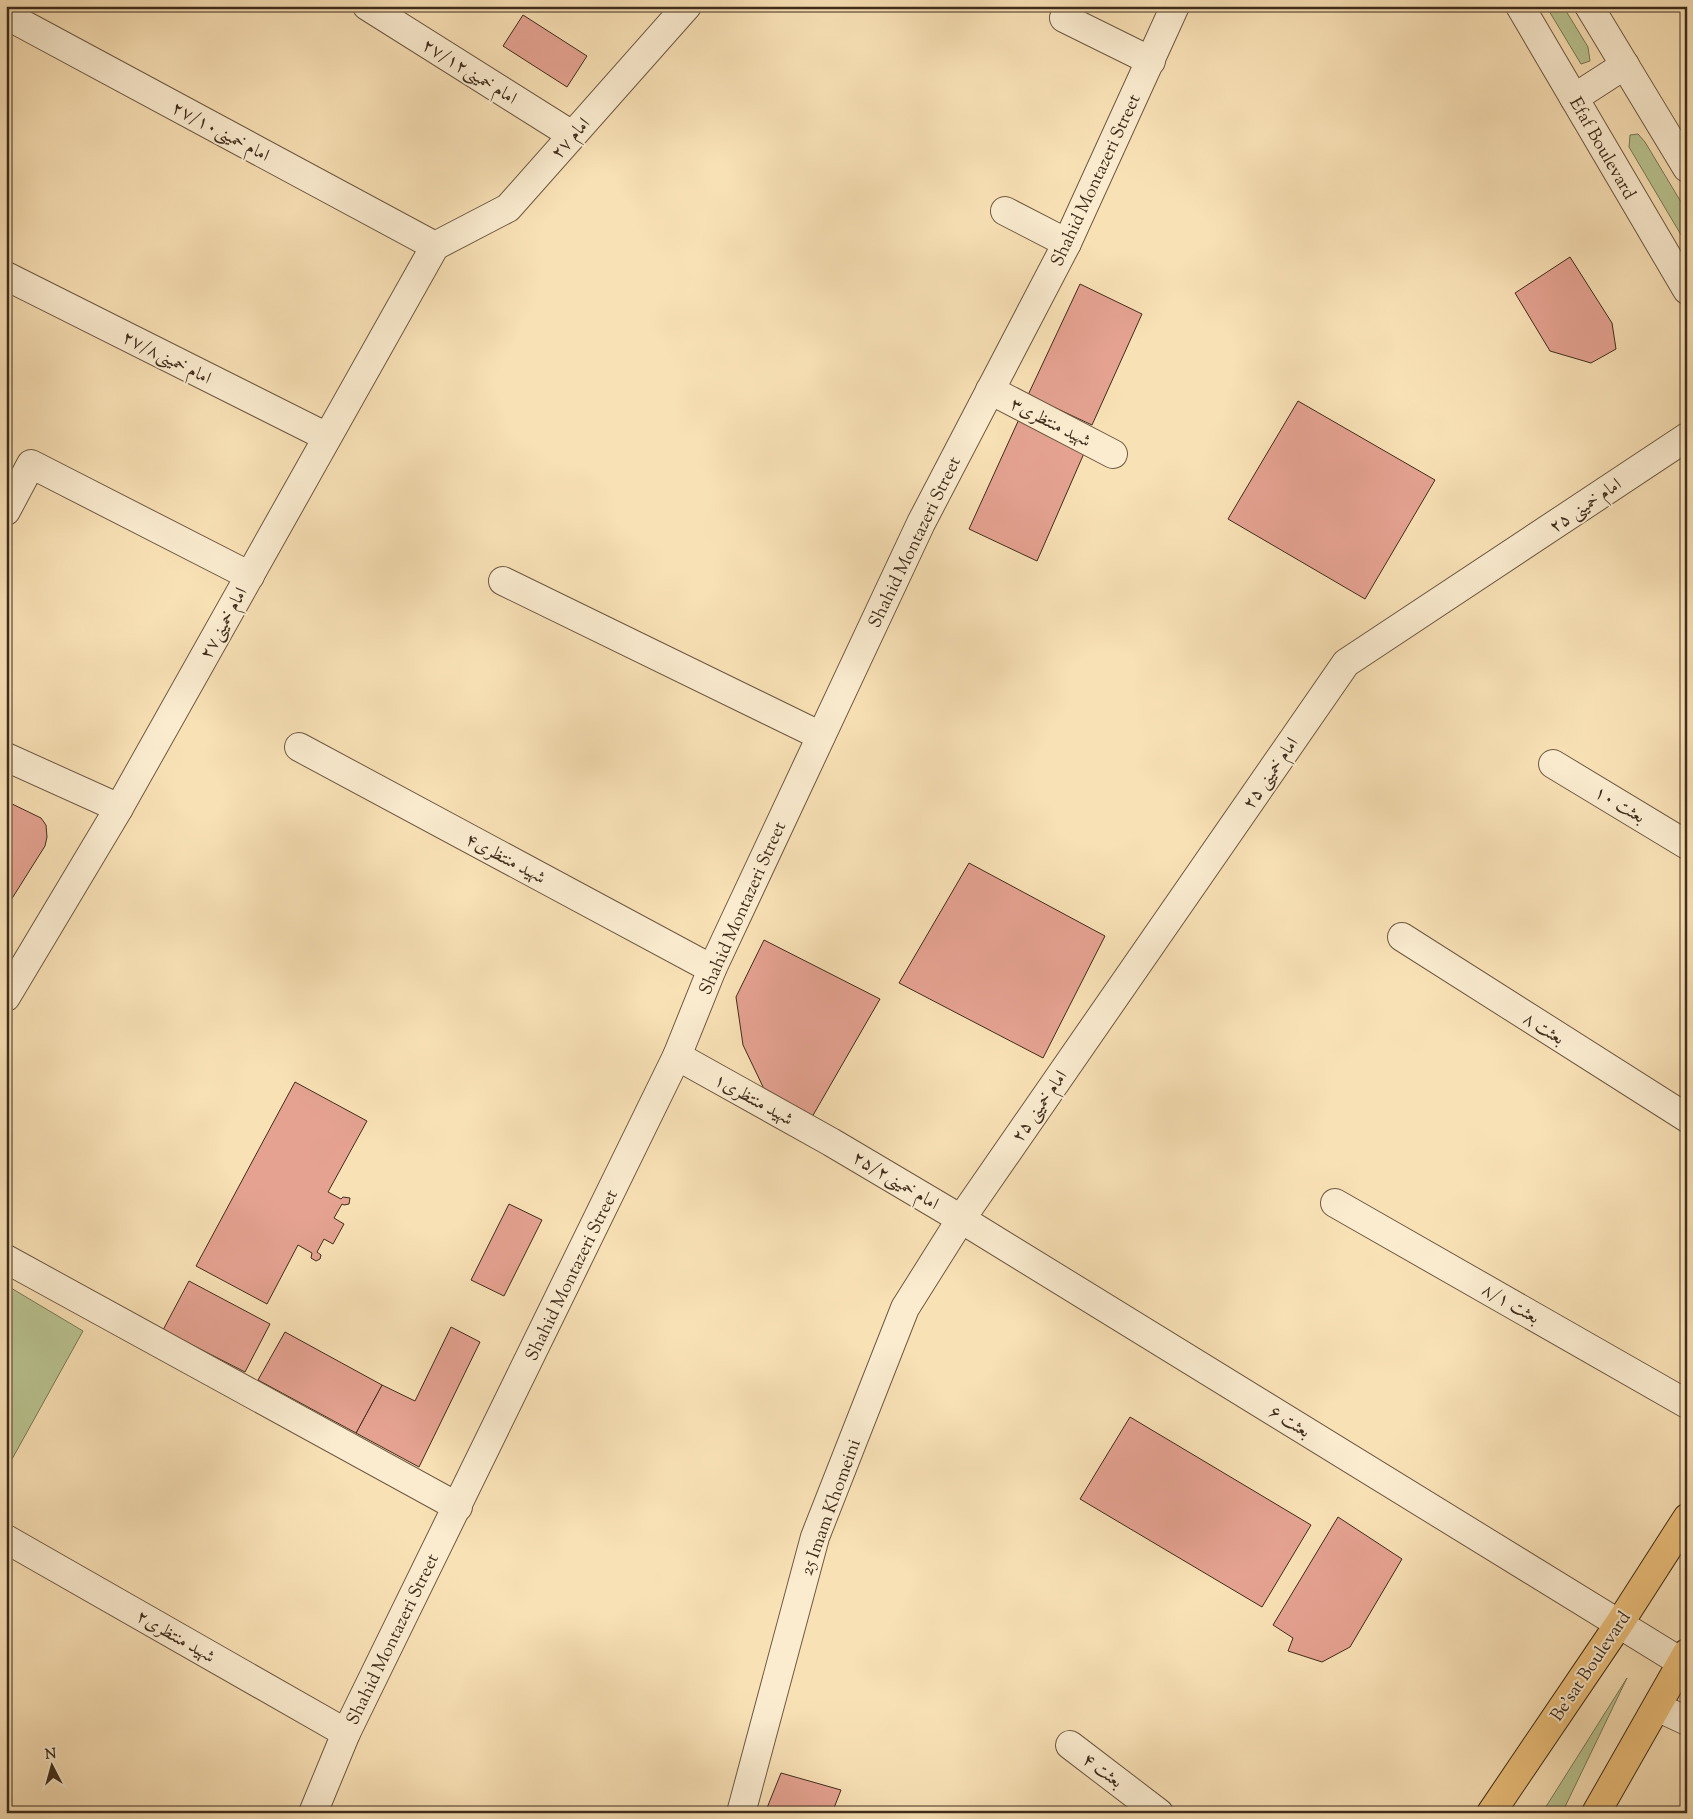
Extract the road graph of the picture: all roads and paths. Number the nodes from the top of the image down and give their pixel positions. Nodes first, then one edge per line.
1 (367, 6) edge
2 (687, 6) edge
3 (1176, 6) edge
4 (1520, 6) edge
5 (1589, 6) edge
6 (6, 15) edge
7 (1064, 18) dead end
8 (1151, 61) junction
9 (1625, 65) junction
10 (1574, 98) junction
11 (572, 135) junction
12 (1687, 168) edge
13 (1005, 211) dead end
14 (1067, 243) junction
15 (435, 246) junction
16 (6, 276) edge
17 (1687, 290) edge
18 (990, 390) junction
19 (327, 437) junction
20 (1687, 437) edge
21 (1113, 454) dead end
22 (6, 512) edge
23 (250, 576) junction
24 (503, 581) dead end
25 (821, 736) junction
26 (299, 747) dead end
27 (6, 757) edge
28 (1553, 764) dead end
29 (119, 808) junction
30 (1687, 845) edge
31 (1402, 938) dead end
32 (712, 969) junction
33 (6, 998) edge
34 (677, 1056) junction
35 (1687, 1118) edge
36 (831, 1142) joint
37 (1335, 1203) dead end
38 (961, 1219) junction
39 (6, 1258) edge
40 (1687, 1404) edge
41 (458, 1507) junction
42 (1687, 1518) edge
43 (6, 1539) edge
44 (1618, 1624) junction
45 (1684, 1657) edge
46 (1657, 1706) junction
47 (1687, 1721) edge
48 (346, 1733) junction
49 (1070, 1746) dead end
50 (313, 1813) edge
51 (741, 1813) edge
52 (1159, 1813) edge
53 (1490, 1813) edge
54 (1596, 1813) edge

1 - 11 street, امام خمینی۲۷/۱۲
2 - 11 street, امام ۲۷
3 - 8 street, Shahid Montazeri Street
4 - 10 street, Efaf Boulevard
5 - 9 street
6 - 15 street, امام خمینی۲۷/۱۰
7 - 8 street
8 - 14 street, Shahid Montazeri Street
9 - 10 street
9 - 12 street
10 - 17 street, Efaf Boulevard
11 - 15 street, امام ۲۷
13 - 14 street
14 - 18 street, Shahid Montazeri Street
15 - 19 street, امام خمینی۲۷
16 - 19 street, امام خمینی۲۷/۸
18 - 21 street, شهید منتظری۳
18 - 25 street, Shahid Montazeri Street
19 - 23 street, امام خمینی۲۷
20 - 38 street, امام خمینی ۲۵
22 - 23 street
23 - 29 street, امام خمینی۲۷
24 - 25 street
25 - 32 street, Shahid Montazeri Street
26 - 32 street, شهید منتظری۴
27 - 29 street
28 - 30 street, بعثت ۱۰
29 - 33 street, امام خمینی۲۷
31 - 35 street, بعثت ۸
32 - 34 street, Shahid Montazeri Street
34 - 36 street, شهید منتظری۱
34 - 41 street, Shahid Montazeri Street
36 - 38 street, امام خمینی۲۵/۲
37 - 40 street, بعثت ۸/۱
38 - 44 street, بعثت ۶
38 - 51 street, 25 Imam Khomeini
39 - 41 street
41 - 48 street, Shahid Montazeri Street
42 - 44 main road, Be'sat Boulevard
43 - 48 street, شهید منتظری۲
44 - 45 street, بعثت ۶
44 - 53 main road, Be'sat Boulevard
45 - 46 main road
46 - 47 street
46 - 54 main road
48 - 50 street, Shahid Montazeri Street
49 - 52 street, بعثت ۴

